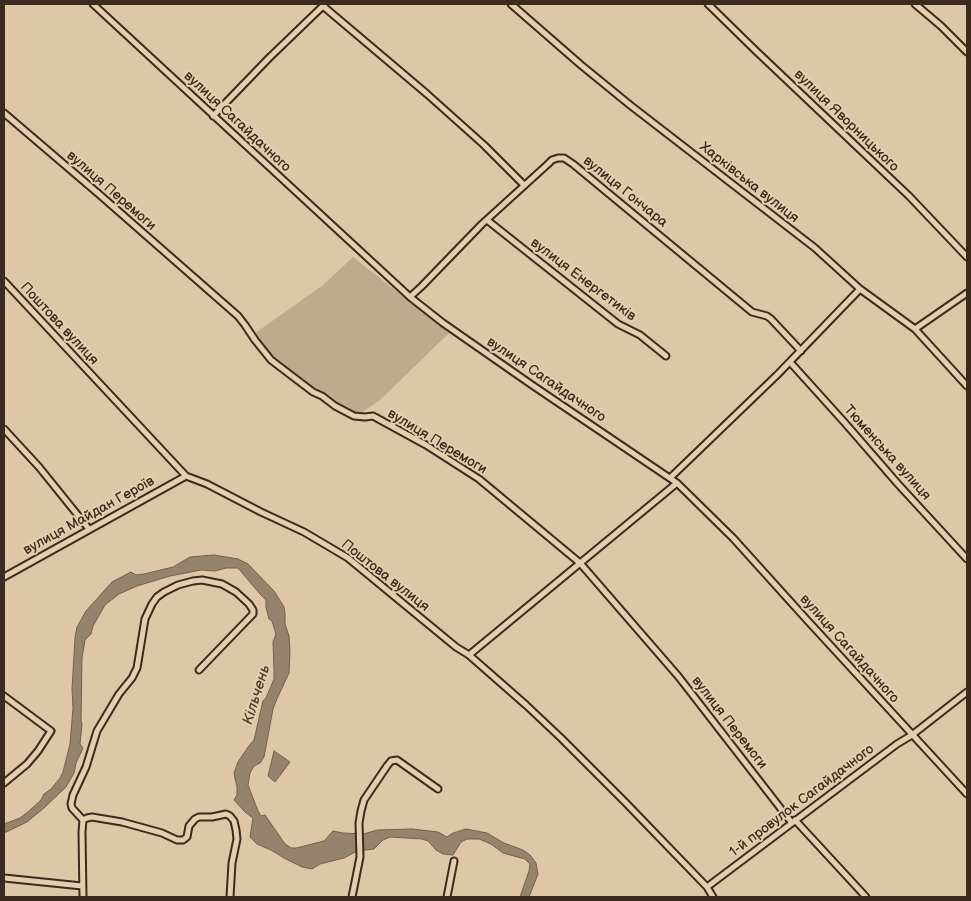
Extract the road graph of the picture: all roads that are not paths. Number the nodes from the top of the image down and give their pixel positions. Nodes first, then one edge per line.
1 (93, 4) edge
2 (511, 4) edge
3 (708, 4) edge
4 (915, 4) edge
5 (325, 5) edge
6 (967, 52) edge
7 (4, 113) edge
8 (214, 116) junction
9 (524, 186) junction
10 (487, 220) junction
11 (967, 257) edge
12 (4, 282) edge
13 (860, 289) junction
14 (967, 293) edge
15 (410, 297) junction
16 (915, 329) junction
17 (801, 351) junction
18 (666, 356) dead end
19 (790, 362) junction
20 (967, 386) edge
21 (4, 429) edge
22 (186, 476) junction
23 (670, 478) junction
24 (677, 483) junction
25 (89, 529) junction
26 (967, 559) edge
27 (580, 564) junction
28 (4, 577) edge
29 (469, 655) junction
30 (199, 670) dead end
31 (967, 692) edge
32 (4, 696) edge
33 (912, 735) junction
34 (4, 784) edge
35 (438, 789) dead end
36 (967, 794) edge
37 (83, 820) junction
38 (794, 822) junction
39 (454, 861) dead end
40 (4, 878) edge
41 (82, 886) junction
42 (707, 887) junction
43 (83, 897) edge
44 (230, 897) edge
45 (352, 897) edge
46 (447, 897) edge
47 (713, 897) edge
48 (866, 897) edge

1 - 8 street, вулиця Сагайдачного
2 - 13 street, Харківська вулиця
3 - 11 street, вулиця Яворницького
4 - 6 street
5 - 8 street
5 - 9 street
7 - 27 street, вулиця Перемоги
8 - 15 street, вулиця Сагайдачного
9 - 10 street, вулиця Гончара
9 - 17 street, вулиця Гончара
10 - 15 street, вулиця Гончара
10 - 18 street, вулиця Енергетиків
12 - 22 street, Поштова вулиця
13 - 16 street, Харківська вулиця
13 - 17 street
14 - 16 street
15 - 23 street, вулиця Сагайдачного
16 - 20 street, Харківська вулиця
17 - 19 street
19 - 23 street
19 - 26 street, Тюменська вулиця
21 - 25 street
22 - 25 street, вулиця Майдан Героїв
22 - 29 street, Поштова вулиця
23 - 24 street, вулиця Сагайдачного
24 - 27 street
24 - 33 street, вулиця Сагайдачного
25 - 28 street, вулиця Майдан Героїв
27 - 29 street
27 - 38 street, вулиця Перемоги
29 - 42 street, Поштова вулиця
30 - 37 street
31 - 33 street, 1-й провулок Сагайдачного
32 - 34 street
33 - 36 street, вулиця Сагайдачного
33 - 38 street, 1-й провулок Сагайдачного
35 - 45 street
37 - 41 street
37 - 44 street
38 - 42 street, 1-й провулок Сагайдачного
38 - 48 street, вулиця Перемоги
39 - 46 street
40 - 41 street
41 - 43 street
42 - 47 street, Поштова вулиця

